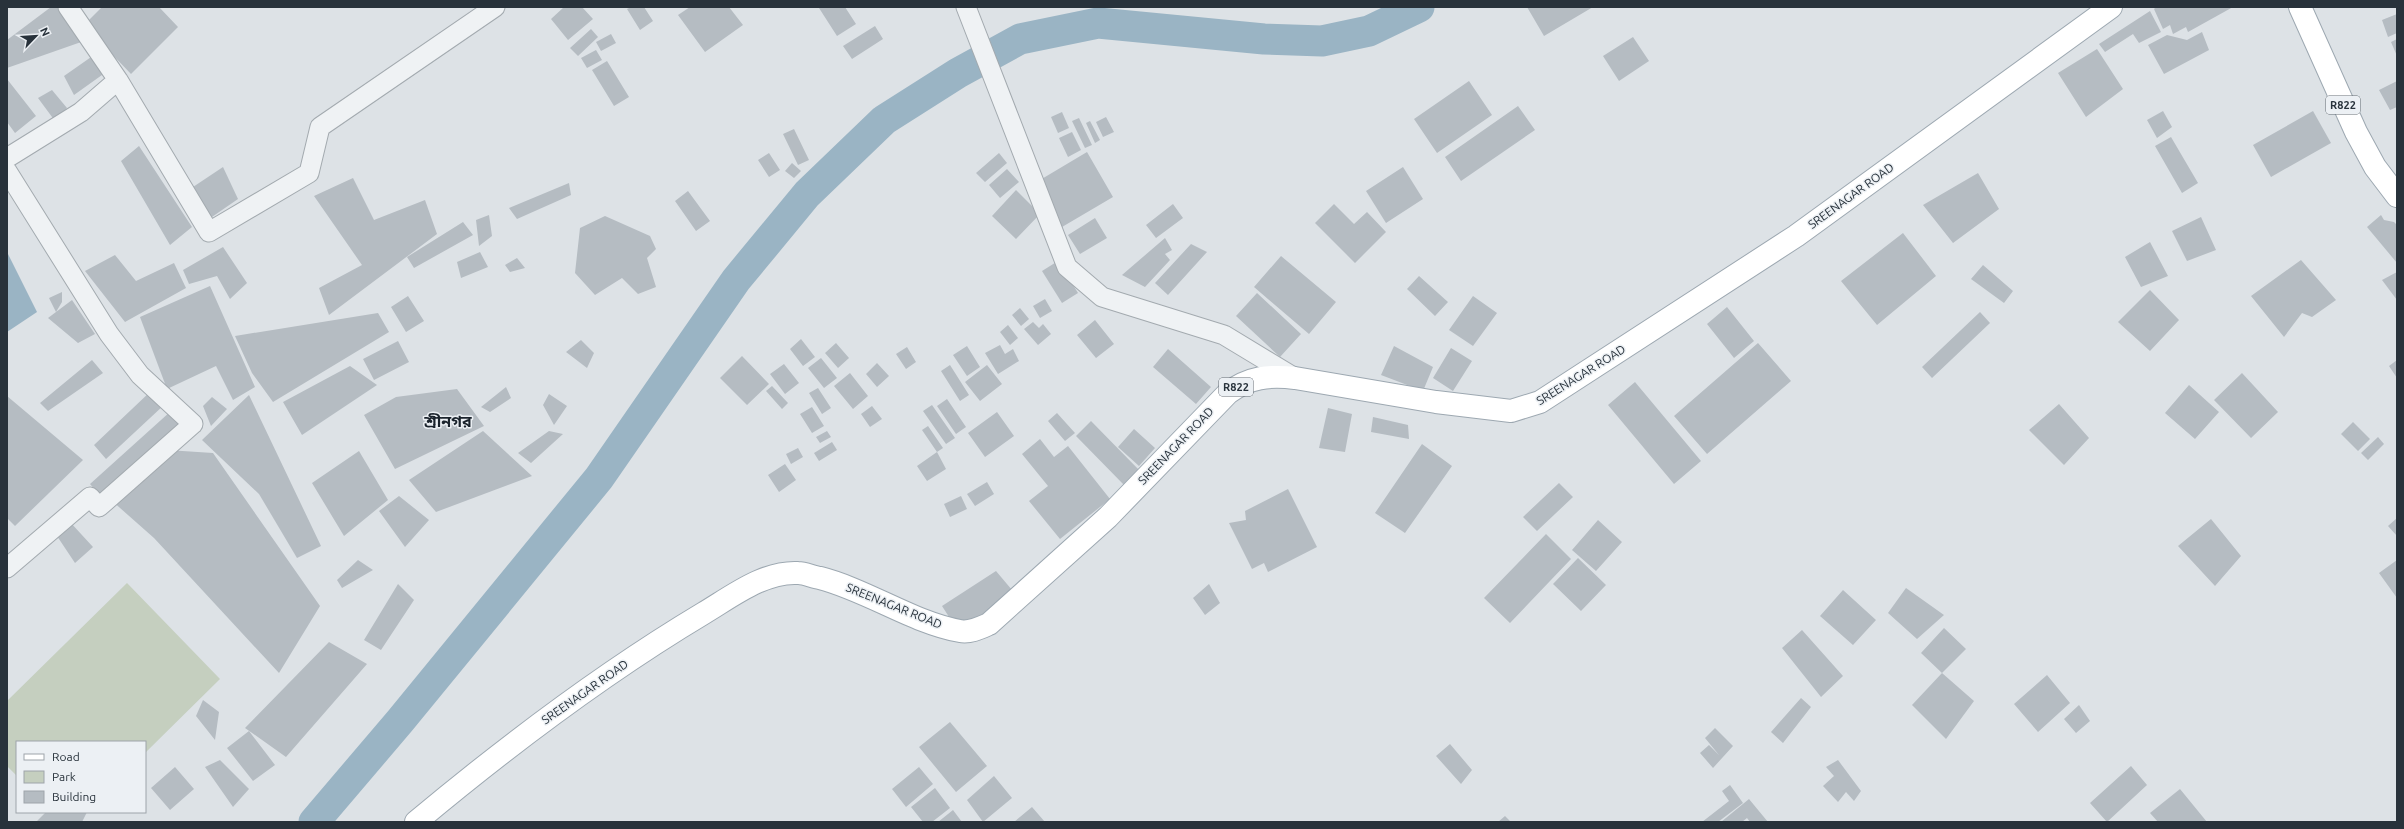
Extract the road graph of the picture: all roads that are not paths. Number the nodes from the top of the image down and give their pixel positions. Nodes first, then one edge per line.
1 (68, 7) edge
2 (495, 7) edge
3 (966, 7) edge
4 (2112, 7) edge
5 (2300, 7) edge
6 (118, 80) junction
7 (7, 158) edge
8 (7, 171) edge
9 (2397, 196) edge
10 (1295, 378) junction
11 (7, 568) edge
12 (416, 822) edge

1 - 6 street
2 - 6 street
3 - 10 street
4 - 10 main road, SREENAGAR ROAD / R822
5 - 9 main road, R822
6 - 7 street
8 - 11 street
10 - 12 main road, SREENAGAR ROAD / R822

